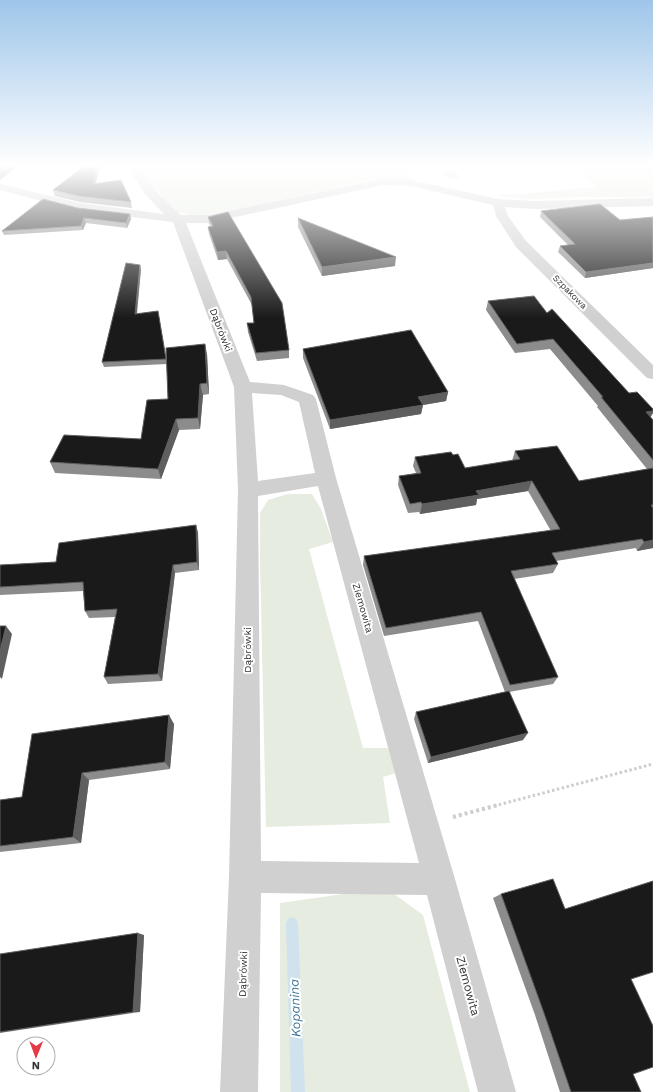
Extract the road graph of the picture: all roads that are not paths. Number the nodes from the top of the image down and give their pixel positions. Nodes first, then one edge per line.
1 (148, 216) edge
2 (174, 216) edge
3 (218, 216) edge
4 (502, 216) edge
5 (178, 220) junction
6 (653, 374) edge
7 (243, 387) junction
8 (326, 478) junction
9 (248, 490) junction
10 (246, 877) junction
11 (439, 880) junction
12 (239, 1092) edge
13 (497, 1092) edge

1 - 5 street
2 - 5 street
3 - 5 street
4 - 6 street, Szpakowa
5 - 7 street, Dąbrówki
7 - 8 street, Ziemowita
7 - 9 street, Dąbrówki
8 - 9 street
8 - 11 street, Ziemowita
9 - 10 street, Dąbrówki
10 - 11 street
10 - 12 street, Dąbrówki
11 - 13 street, Ziemowita

